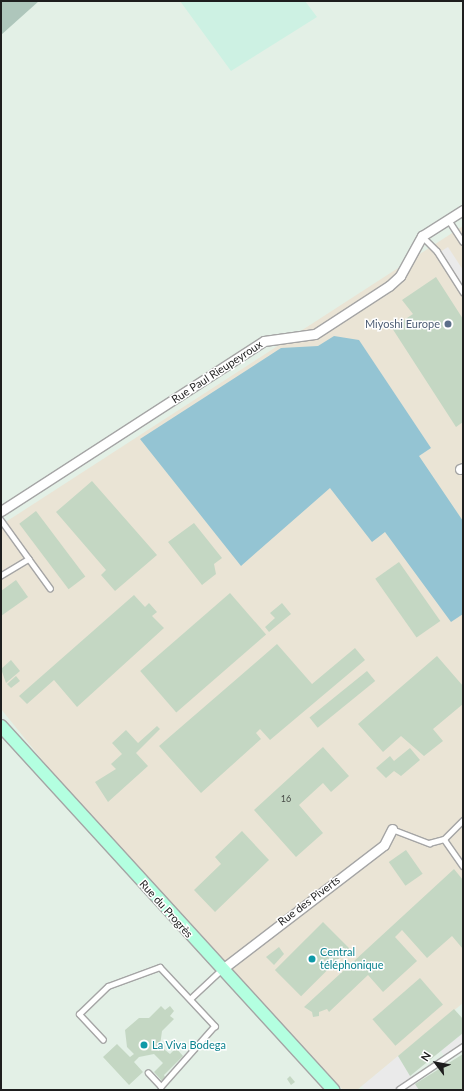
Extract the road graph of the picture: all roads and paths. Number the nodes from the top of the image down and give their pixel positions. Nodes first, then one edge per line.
1 (463, 210) edge
2 (448, 219) junction
3 (422, 236) junction
4 (463, 242) edge
5 (463, 292) edge
6 (1, 511) edge
7 (1, 520) edge
8 (29, 559) junction
9 (1, 576) edge
10 (50, 588) dead end
11 (1, 726) edge
12 (463, 820) edge
13 (392, 829) joint
14 (444, 839) junction
15 (463, 866) edge
16 (221, 970) junction
17 (190, 999) junction
18 (103, 1040) dead end
19 (463, 1046) edge
20 (148, 1073) dead end
21 (399, 1089) edge
22 (333, 1090) edge

1 - 2 street, Rue Paul Rieupeyroux
2 - 3 street, Rue Paul Rieupeyroux
2 - 4 lane
3 - 5 lane
3 - 6 street, Rue Paul Rieupeyroux
7 - 8 lane
8 - 9 lane
8 - 10 lane
11 - 16 street, Rue du Progrès
12 - 14 lane
13 - 14 lane
13 - 16 street, Rue des Piverts
14 - 15 lane
16 - 17 lane
16 - 22 street, Rue du Progrès
17 - 18 lane
17 - 20 lane
19 - 21 lane

